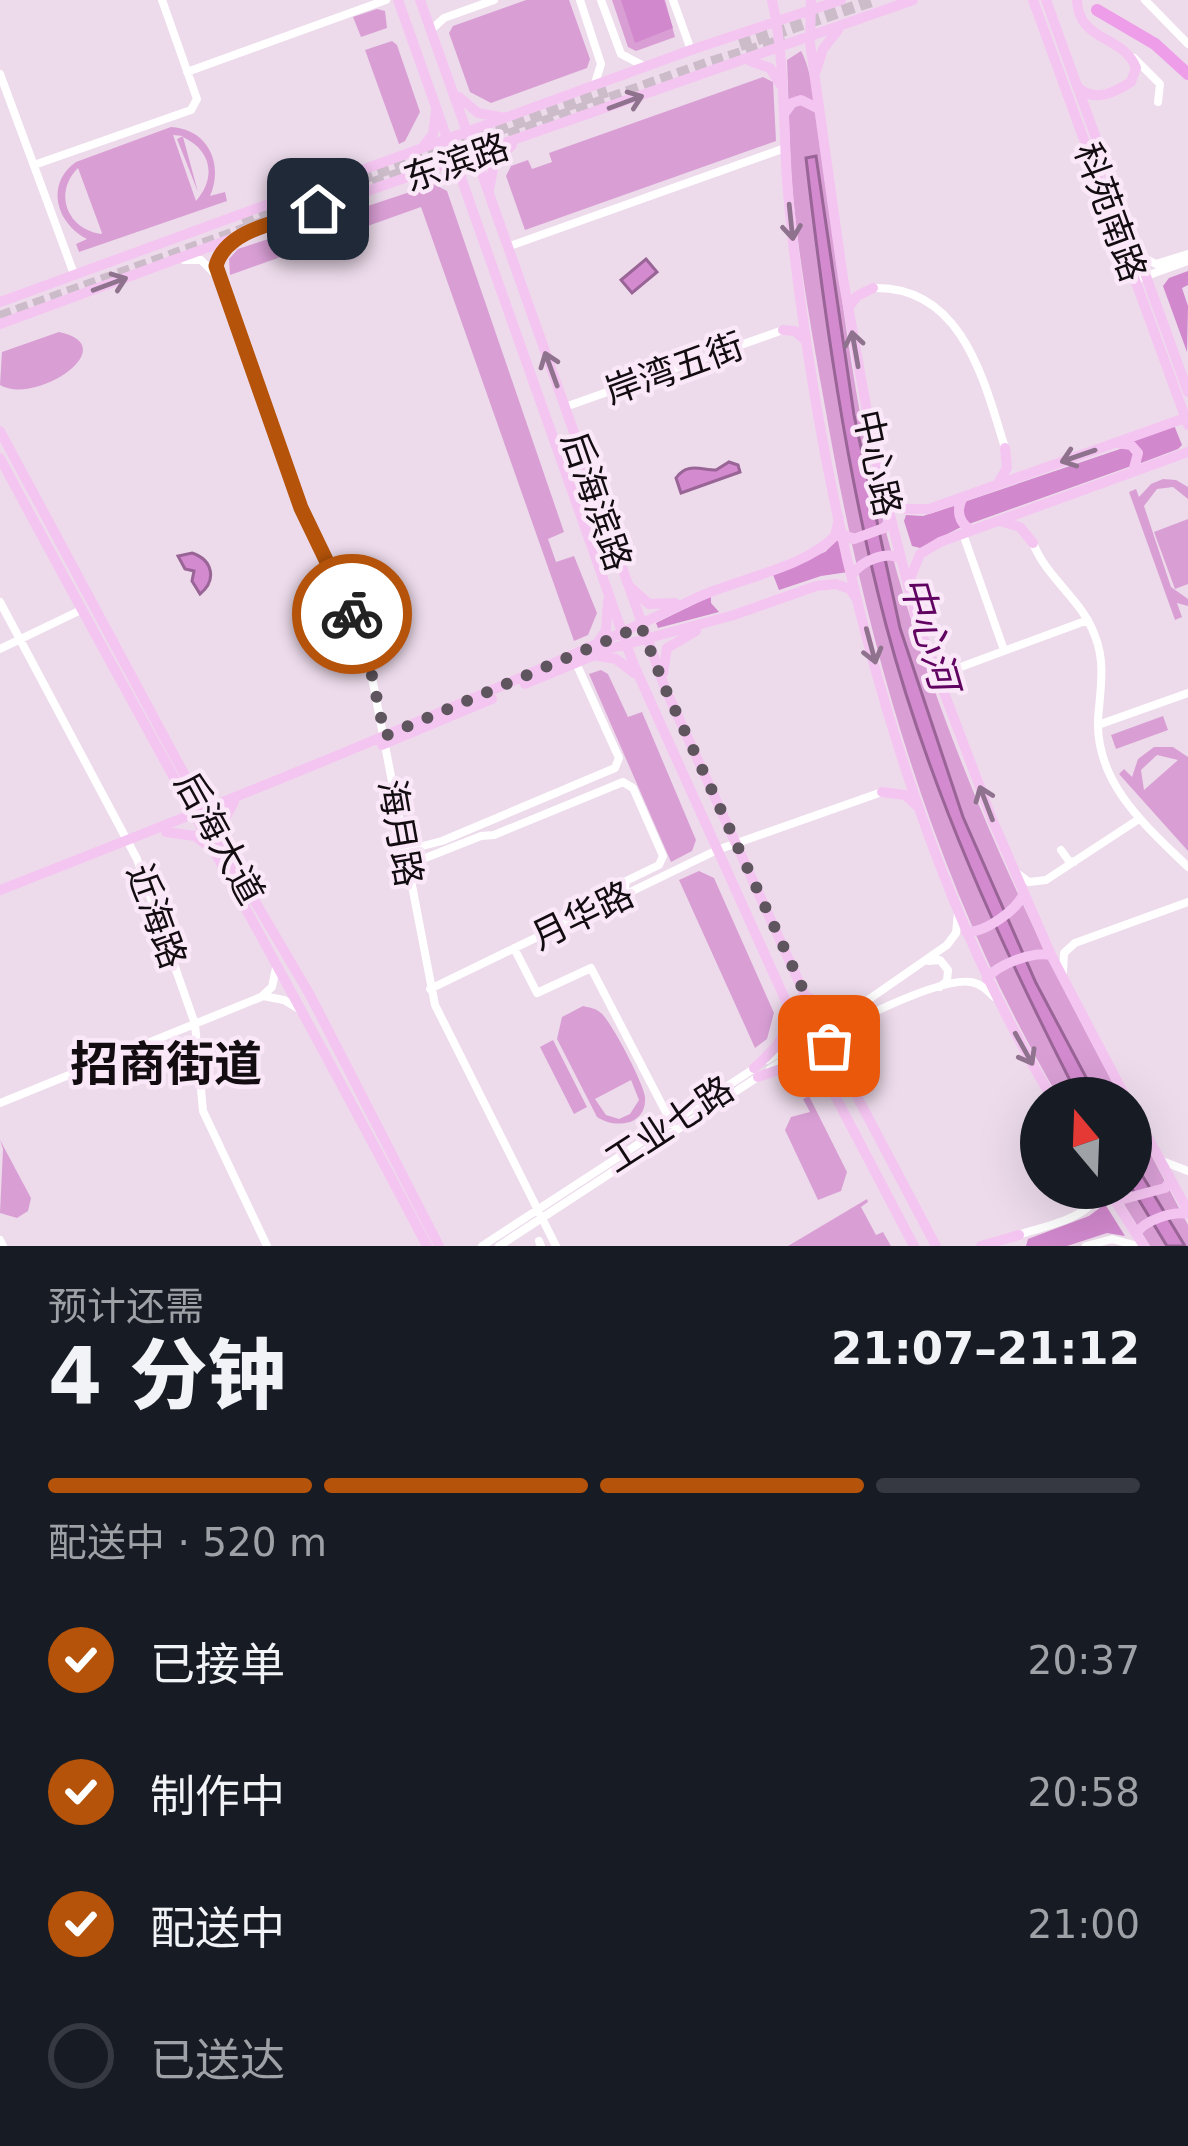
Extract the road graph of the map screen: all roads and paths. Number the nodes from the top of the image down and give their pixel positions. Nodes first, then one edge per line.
1 (162, 0) edge
2 (342, 0) edge
3 (386, 0) edge
4 (398, 0) edge
5 (420, 0) edge
6 (494, 0) edge
7 (580, 0) edge
8 (601, 0) edge
9 (673, 0) edge
10 (769, 0) edge
11 (841, 0) edge
12 (867, 0) edge
13 (913, 0) edge
14 (1033, 0) edge
15 (1046, 0) edge
16 (1077, 0) edge
17 (1144, 0) edge
18 (811, 5) edge
19 (1097, 10) dead end
20 (878, 13) junction
21 (347, 14) junction
22 (776, 22) junction
23 (849, 22) junction
24 (1049, 26) junction
25 (431, 30) junction
26 (742, 33) junction
27 (809, 37) junction
28 (616, 43) junction
29 (1188, 44) edge
30 (781, 47) junction
31 (597, 50) junction
32 (692, 50) junction
33 (1129, 53) junction
34 (740, 61) junction
35 (645, 67) junction
36 (187, 72) junction
37 (0, 74) edge
38 (1188, 74) edge
39 (815, 80) junction
40 (1077, 85) junction
41 (593, 86) junction
42 (452, 89) junction
43 (783, 95) junction
44 (435, 101) junction
45 (1159, 102) dead end
46 (819, 110) junction
47 (783, 115) junction
48 (508, 118) junction
49 (467, 134) junction
50 (449, 140) junction
51 (515, 142) junction
52 (785, 148) junction
53 (418, 152) junction
54 (475, 155) junction
55 (456, 162) junction
56 (34, 165) junction
57 (423, 173) junction
58 (489, 194) junction
59 (469, 199) junction
60 (239, 236) junction
61 (507, 247) junction
62 (1137, 251) junction
63 (1188, 257) edge
64 (172, 261) junction
65 (492, 264) junction
66 (74, 274) junction
67 (217, 276) junction
68 (843, 278) junction
69 (1141, 278) junction
70 (873, 288) junction
71 (0, 302) edge
72 (848, 308) junction
73 (801, 310) junction
74 (0, 325) edge
75 (783, 329) junction
76 (807, 344) junction
77 (1182, 391) edge
78 (565, 407) junction
79 (1187, 420) edge
80 (1158, 428) junction
81 (0, 431) edge
82 (1117, 443) junction
83 (1005, 448) junction
84 (1188, 456) edge
85 (0, 458) edge
86 (1035, 472) junction
87 (1133, 472) junction
88 (994, 486) junction
89 (884, 493) junction
90 (962, 497) junction
91 (1043, 504) junction
92 (839, 512) junction
93 (995, 522) junction
94 (887, 524) junction
95 (967, 531) junction
96 (849, 537) junction
97 (1033, 543) junction
98 (894, 556) junction
99 (857, 569) junction
100 (623, 578) junction
101 (722, 587) junction
102 (908, 587) junction
103 (609, 596) junction
104 (701, 596) junction
105 (0, 602) edge
106 (860, 606) junction
107 (81, 610) junction
108 (734, 615) junction
109 (1088, 620) junction
110 (643, 632) junction
111 (22, 640) junction
112 (624, 640) junction
113 (0, 649) edge
114 (1004, 651) junction
115 (586, 656) junction
116 (930, 658) junction
117 (958, 668) junction
118 (640, 680) junction
119 (665, 688) junction
120 (942, 688) junction
121 (1188, 694) edge
122 (1098, 725) junction
123 (385, 740) junction
124 (905, 762) junction
125 (180, 781) junction
126 (882, 792) junction
127 (232, 800) junction
128 (920, 811) junction
129 (198, 814) junction
130 (1139, 819) junction
131 (164, 829) junction
132 (736, 842) junction
133 (130, 843) junction
134 (210, 848) junction
135 (717, 850) junction
136 (1061, 850) dead end
137 (403, 851) junction
138 (226, 852) junction
139 (1076, 862) junction
140 (405, 866) junction
141 (1188, 867) edge
142 (1015, 870) junction
143 (0, 894) edge
144 (624, 895) junction
145 (1022, 898) junction
146 (1188, 902) edge
147 (958, 912) junction
148 (971, 932) junction
149 (514, 948) junction
150 (1045, 954) junction
151 (274, 957) junction
152 (923, 963) junction
153 (991, 974) junction
154 (1064, 979) junction
155 (800, 985) junction
156 (939, 988) junction
157 (430, 989) junction
158 (782, 995) junction
159 (261, 997) junction
160 (865, 1002) junction
161 (998, 1003) junction
162 (307, 1016) junction
163 (860, 1018) junction
164 (195, 1024) junction
165 (823, 1032) junction
166 (806, 1042) junction
167 (756, 1072) junction
168 (1040, 1077) edge
169 (1115, 1077) edge
170 (850, 1085) junction
171 (830, 1089) junction
172 (0, 1103) edge
173 (862, 1106) junction
174 (844, 1114) junction
175 (673, 1127) junction
176 (1152, 1148) edge
177 (1154, 1152) junction
178 (1188, 1171) edge
179 (1167, 1185) junction
180 (1152, 1190) edge
181 (914, 1203) junction
182 (1087, 1209) edge
183 (1125, 1209) edge
184 (896, 1213) junction
185 (1185, 1213) edge
186 (539, 1214) junction
187 (1140, 1238) edge
188 (1021, 1240) edge
189 (937, 1243) edge
190 (267, 1246) edge
191 (427, 1246) edge
192 (440, 1246) edge
193 (482, 1246) edge
194 (499, 1246) edge
195 (556, 1246) edge
196 (914, 1246) edge
197 (981, 1246) edge
198 (999, 1246) edge
199 (1085, 1246) edge

1 - 36 street
2 - 21 street
3 - 21 street
4 - 44 main road, 后海滨路
5 - 25 main road, 后海滨路
6 - 25 street
7 - 31 street
8 - 28 street
9 - 32 street
10 - 22 main road, 中心路
10 - 26 main road
11 - 18 main road, 东滨路
12 - 20 main road
13 - 20 main road, 东滨路
14 - 24 main road, 科苑南路
15 - 24 main road, 科苑南路
16 - 33 main road
17 - 29 street
18 - 22 main road, 东滨路
18 - 27 main road, 中心路
19 - 38 highway
20 - 23 main road, 东滨路
21 - 36 street
22 - 26 main road, 东滨路
22 - 30 main road, 中心路
23 - 27 main road, 东滨路
23 - 39 main road
24 - 40 main road, 科苑南路
24 - 69 main road, 科苑南路
25 - 42 main road, 后海滨路
26 - 32 main road, 东滨路
27 - 30 main road, 东滨路
27 - 39 main road, 中心路
28 - 31 street
28 - 35 street
30 - 34 main road, 东滨路
30 - 43 main road, 中心路
31 - 41 street
32 - 35 main road, 东滨路
33 - 40 main road
33 - 45 street
34 - 43 main road
51 -> 34 main road, 东滨路
35 - 41 main road, 东滨路
36 - 56 street
37 - 56 street
39 - 46 main road, 中心路
40 - 62 main road, 科苑南路
41 - 48 main road, 东滨路
42 - 48 main road
42 - 49 main road, 后海滨路
43 - 47 main road, 中心路
44 - 50 main road, 后海滨路
44 - 53 main road
46 - 47 main road
46 - 68 main road, 中心路
47 - 52 main road, 中心路
48 - 49 main road, 东滨路
49 - 50 main road, 东滨路
49 - 54 main road, 后海滨路
50 - 53 main road, 东滨路
50 - 55 main road, 后海滨路
51 - 54 main road, 东滨路
51 - 58 main road
52 - 61 street
52 -> 73 main road, 中心路
53 - 66 main road, 东滨路
54 - 55 main road, 东滨路
54 - 58 main road, 后海滨路
55 - 57 main road, 东滨路
55 - 59 main road, 后海滨路
56 - 66 street
57 - 59 main road
57 - 60 main road, 东滨路
58 - 61 main road, 后海滨路
59 - 65 main road, 后海滨路
60 - 64 main road, 东滨路
60 - 67 street
61 - 65 main road
78 -> 61 main road, 后海滨路
62 - 63 street
62 - 69 main road, 科苑南路
63 - 69 street
64 - 67 street
74 -> 64 main road, 东滨路
65 - 103 main road, 后海滨路
66 - 71 main road, 东滨路
67 - 123 street, 海月路
68 - 70 main road
68 - 72 main road, 中心路
69 - 77 main road, 科苑南路
70 - 72 main road
70 - 83 street
89 -> 72 main road, 中心路
73 - 75 main road
73 - 76 main road, 中心路
75 - 76 main road
75 - 78 street, 岸湾五街
76 - 92 main road, 中心路
77 - 79 main road, 科苑南路
77 - 80 main road
78 - 100 main road, 后海滨路
79 - 80 main road
80 - 82 main road
81 - 125 main road, 后海大道
82 -> 86 main road
82 - 87 main road
83 - 86 main road
83 - 88 main road
84 - 87 main road
85 - 107 main road, 后海大道
86 - 88 main road
87 - 91 main road
88 - 90 main road
89 - 90 main road
89 - 94 main road, 中心路
90 - 95 main road
91 - 93 main road
91 - 97 main road
92 - 96 main road, 中心路
92 - 101 main road
93 - 95 main road
93 - 97 main road
94 - 96 main road
94 - 98 main road, 中心路
95 - 102 main road
95 - 114 street
96 - 99 main road, 中心路
97 - 109 street
98 - 99 main road
98 - 102 main road, 中心路
99 - 106 main road, 中心路
100 - 104 main road
100 - 110 main road, 后海滨路
101 - 104 main road
101 - 108 main road
102 - 116 main road, 中心路
103 - 112 main road, 后海滨路
103 - 115 main road
104 - 110 main road
105 - 111 street, 近海路
106 - 108 main road
106 -> 124 main road, 中心路
107 - 111 street
107 - 125 main road, 后海大道
108 - 110 main road
108 - 119 main road
109 - 114 street
109 - 122 street
110 - 112 main road
110 - 119 main road, 后海滨路
111 - 113 street
111 - 133 street, 近海路
112 - 115 main road
112 - 118 main road, 后海滨路
114 - 117 street
115 - 118 main road
115 - 123 main road
115 - 123 main road
115 - 137 street
116 - 117 street
116 - 120 main road, 中心路
117 - 120 street
118 - 135 main road, 后海滨路
119 - 132 main road, 后海滨路
142 -> 120 main road, 中心路
121 - 122 street
122 - 130 street
123 - 127 main road
123 - 137 street, 海月路
124 - 126 main road
124 - 128 main road, 中心路
125 - 127 main road
125 - 129 main road, 后海大道
125 - 131 main road
126 - 128 main road
126 - 132 street
127 - 129 main road
127 - 138 main road
128 - 147 main road, 中心路
129 - 131 main road
129 - 134 main road, 后海大道
129 - 138 main road, 后海大道
130 - 139 street
130 - 141 street
131 - 133 main road
131 - 134 main road
132 - 135 street, 月华路
132 - 155 main road, 后海滨路
133 - 143 main road
133 - 164 street, 近海路
134 - 151 main road, 后海大道
135 - 144 street, 月华路
135 - 158 main road, 后海滨路
136 - 139 street
137 - 140 street, 海月路
138 - 192 main road, 后海大道
139 - 142 street
140 - 144 street
140 - 157 street, 海月路
142 - 145 main road, 中心路
144 - 149 street, 月华路
145 - 148 main road
145 - 150 main road, 中心路
146 - 154 street
147 - 148 main road, 中心路
147 - 152 street, 工业七路
148 - 153 main road, 中心路
149 - 157 street, 月华路
149 - 175 street
150 - 153 main road
150 - 154 main road, 中心路
151 - 159 street
151 - 162 main road, 后海大道
152 - 156 street
152 - 160 street, 工业七路
153 - 161 main road, 中心路
154 - 169 main road, 中心路
155 - 160 main road
155 - 165 main road, 后海滨路
156 - 161 street
156 - 163 street, 工业七路
157 - 186 street, 海月路
158 - 166 main road, 后海滨路
158 - 167 main road
159 - 162 street
159 - 164 street
160 - 165 street, 工业七路
161 -> 168 main road, 中心路
162 - 191 main road, 后海大道
163 - 165 street, 工业七路
163 - 170 main road
164 - 172 street
164 - 190 street, 近海路
165 - 166 street, 工业七路
165 - 170 main road, 后海滨路
166 - 167 street, 工业七路
166 - 171 main road, 后海滨路
167 - 171 main road
167 - 175 street, 工业七路
170 - 173 main road, 后海滨路
171 - 174 main road, 后海滨路
173 - 174 main road
173 - 181 main road, 后海滨路
174 - 184 main road, 后海滨路
175 - 186 street, 工业七路
176 - 177 main road
177 - 178 street
177 - 179 main road
179 - 180 main road
179 - 185 main road
181 - 184 main road
181 - 189 main road, 后海滨路
182 - 188 street
183 - 187 main road
184 - 196 main road, 后海滨路
185 - 187 main road
186 - 193 street, 工业七路
186 - 194 street, 工业七路
186 - 195 street, 海月路
187 - 199 street
188 - 197 main road
188 - 198 street

